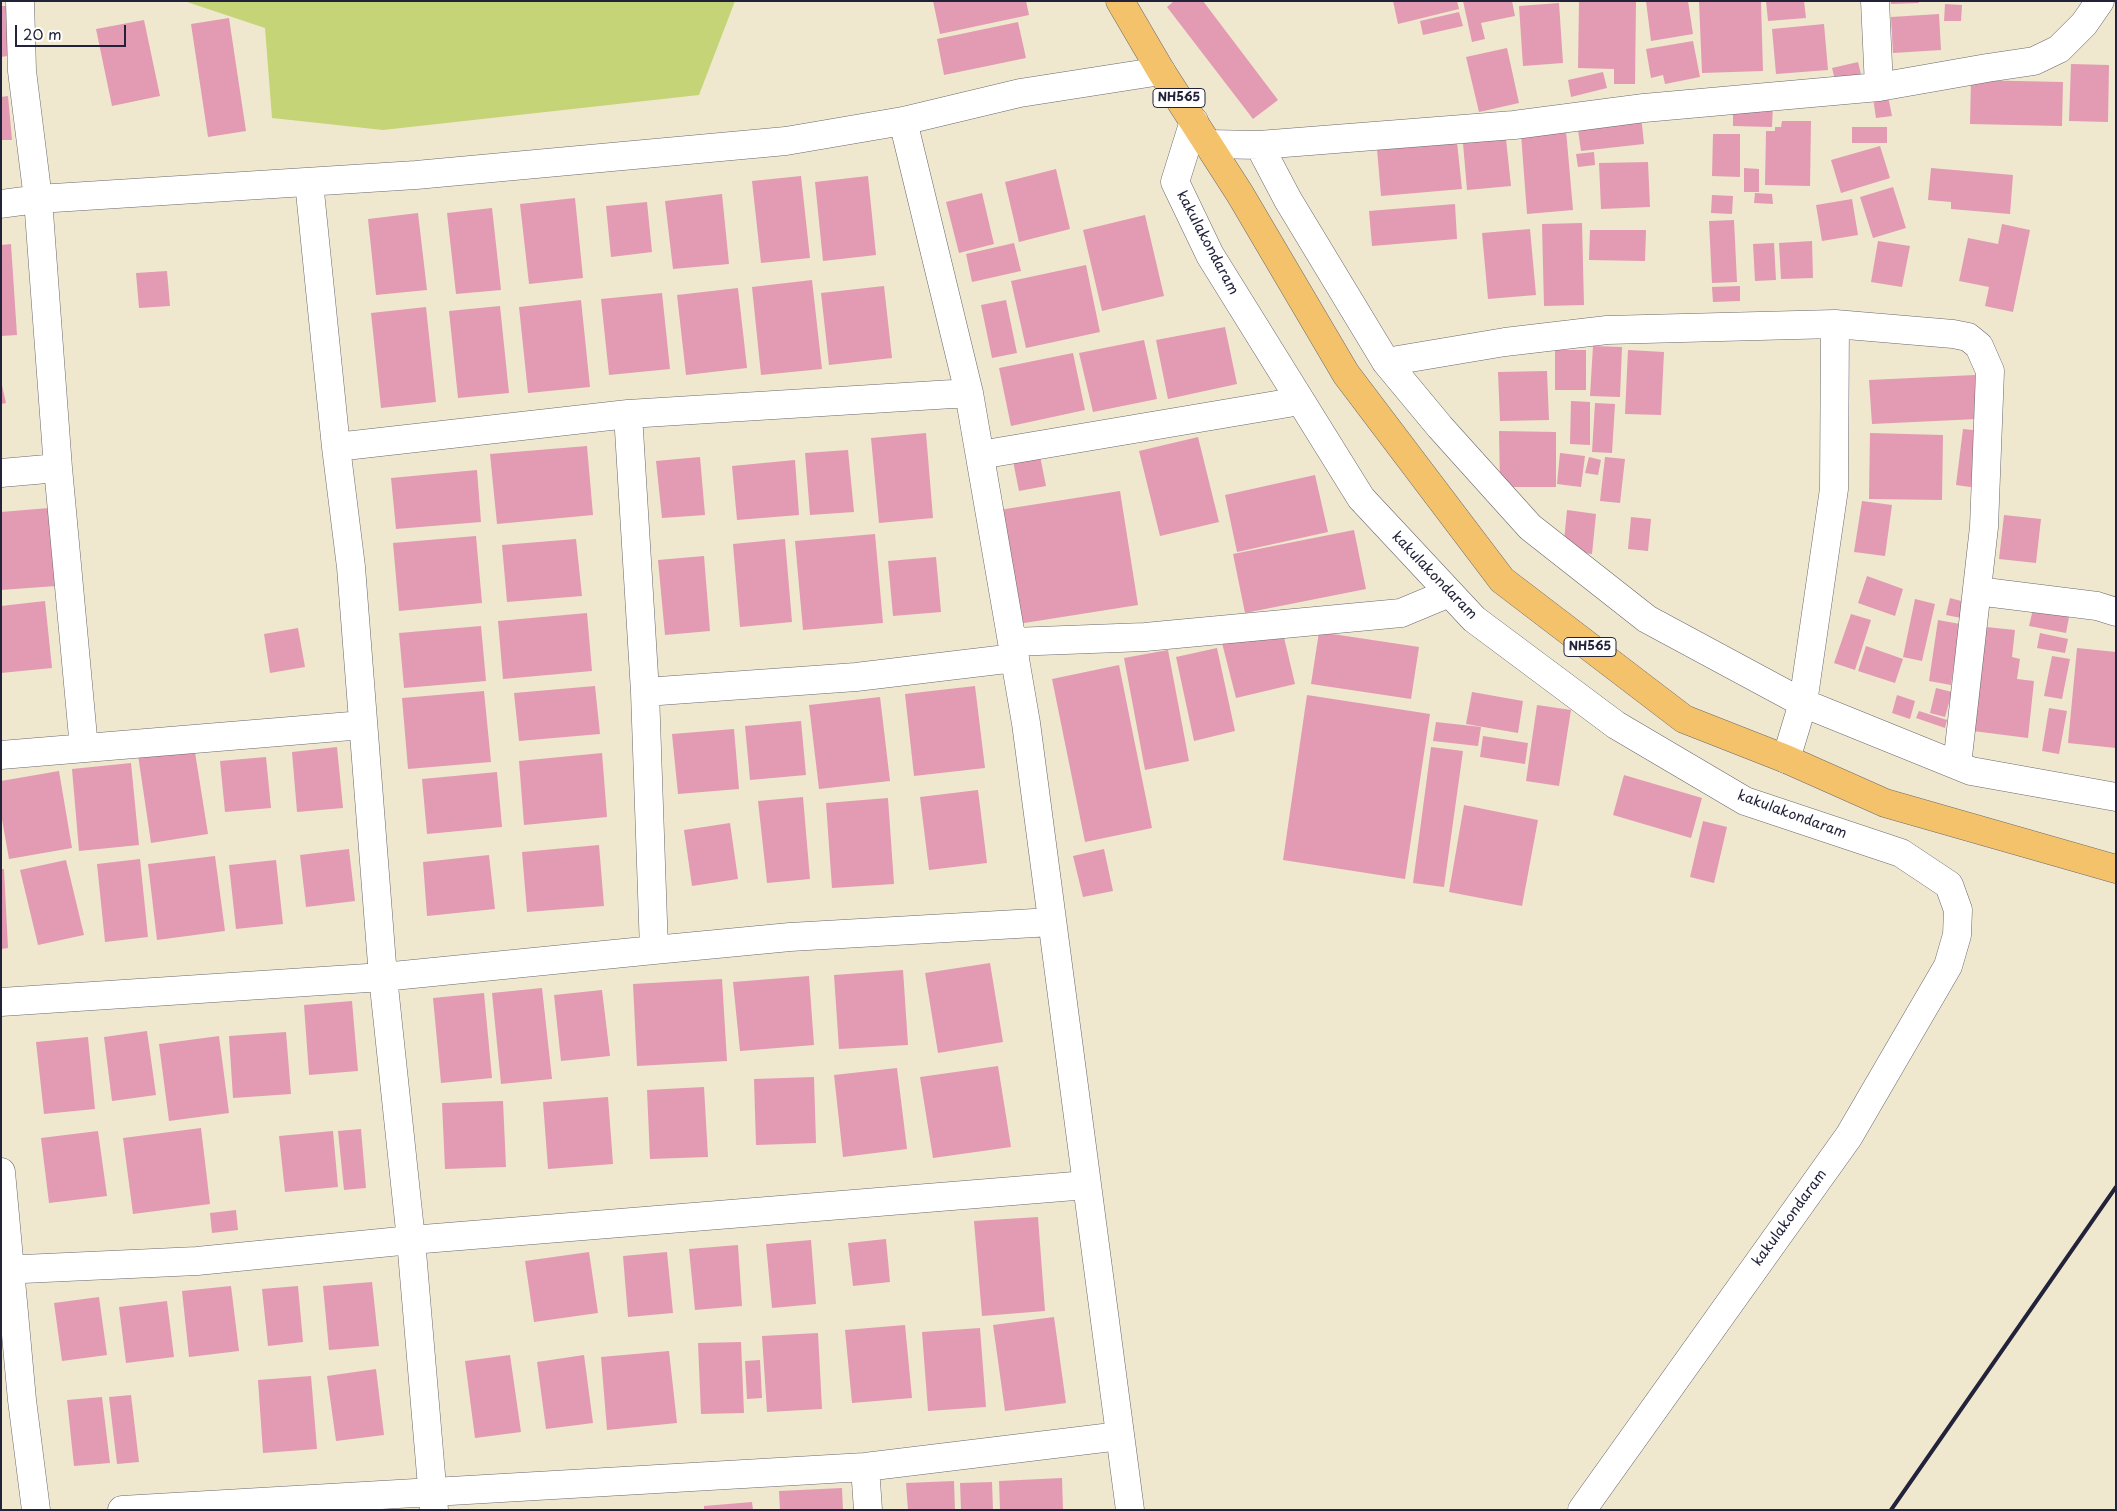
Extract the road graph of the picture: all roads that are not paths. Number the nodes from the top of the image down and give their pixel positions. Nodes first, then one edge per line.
1 (20, 1) edge
2 (1120, 1) edge
3 (1875, 1) edge
4 (2100, 1) edge
5 (1161, 71) junction
6 (12, 72) edge
7 (1879, 87) junction
8 (903, 121) junction
9 (1194, 121) junction
10 (1208, 144) junction
11 (1259, 144) junction
12 (309, 182) junction
13 (38, 199) junction
14 (1, 204) edge
15 (1835, 324) junction
16 (1386, 362) junction
17 (969, 393) junction
18 (1300, 401) junction
19 (628, 414) junction
20 (336, 447) junction
21 (980, 454) junction
22 (58, 468) junction
23 (1, 473) edge
24 (1976, 591) junction
25 (1450, 593) junction
26 (2116, 612) edge
27 (1014, 650) junction
28 (645, 692) junction
29 (1803, 703) junction
30 (364, 725) junction
31 (84, 748) junction
32 (1, 755) edge
33 (1786, 759) junction
34 (1957, 765) junction
35 (2116, 795) edge
36 (2116, 869) edge
37 (1052, 922) junction
38 (654, 950) junction
39 (383, 977) junction
40 (1, 1002) edge
41 (1, 1172) edge
42 (1087, 1185) junction
43 (411, 1240) junction
44 (5, 1270) edge
45 (1120, 1436) junction
46 (865, 1467) junction
47 (434, 1501) edge
48 (36, 1510) edge
49 (122, 1510) edge
50 (868, 1510) edge
51 (1130, 1510) edge
52 (1582, 1510) edge

1 - 6 street
2 - 5 highway, NH565
3 - 7 street
4 - 7 street
5 - 8 street
5 - 9 highway, NH565
6 - 13 street
7 - 11 street
8 - 12 street
8 - 17 street
9 - 10 highway, NH565
9 - 18 street, kakulakondaram
10 - 11 street
10 - 33 highway, NH565
11 - 16 street
12 - 13 street
12 - 20 street
13 - 14 street
13 - 22 street
15 - 16 street
15 - 24 street
15 - 29 street
16 - 29 street
17 - 19 street
17 - 21 street
18 - 21 street
18 - 25 street, kakulakondaram
19 - 20 street
19 - 28 street
20 - 30 street
21 - 27 street
22 - 23 street
22 - 31 street
24 - 26 street
24 - 34 street
25 - 27 street
25 - 52 street, kakulakondaram
27 - 28 street
27 - 37 street
28 - 38 street
29 - 33 street
29 - 34 street
30 - 31 street
30 - 39 street
31 - 32 street
33 - 36 highway, NH565
34 - 35 street
37 - 38 street
37 - 42 street
38 - 39 street
39 - 40 street
39 - 43 street
41 - 44 street
42 - 43 street
42 - 45 street
43 - 44 street
43 - 47 street
44 - 48 street
45 - 46 street
45 - 51 street
46 - 47 street
46 - 50 street
47 - 49 street

